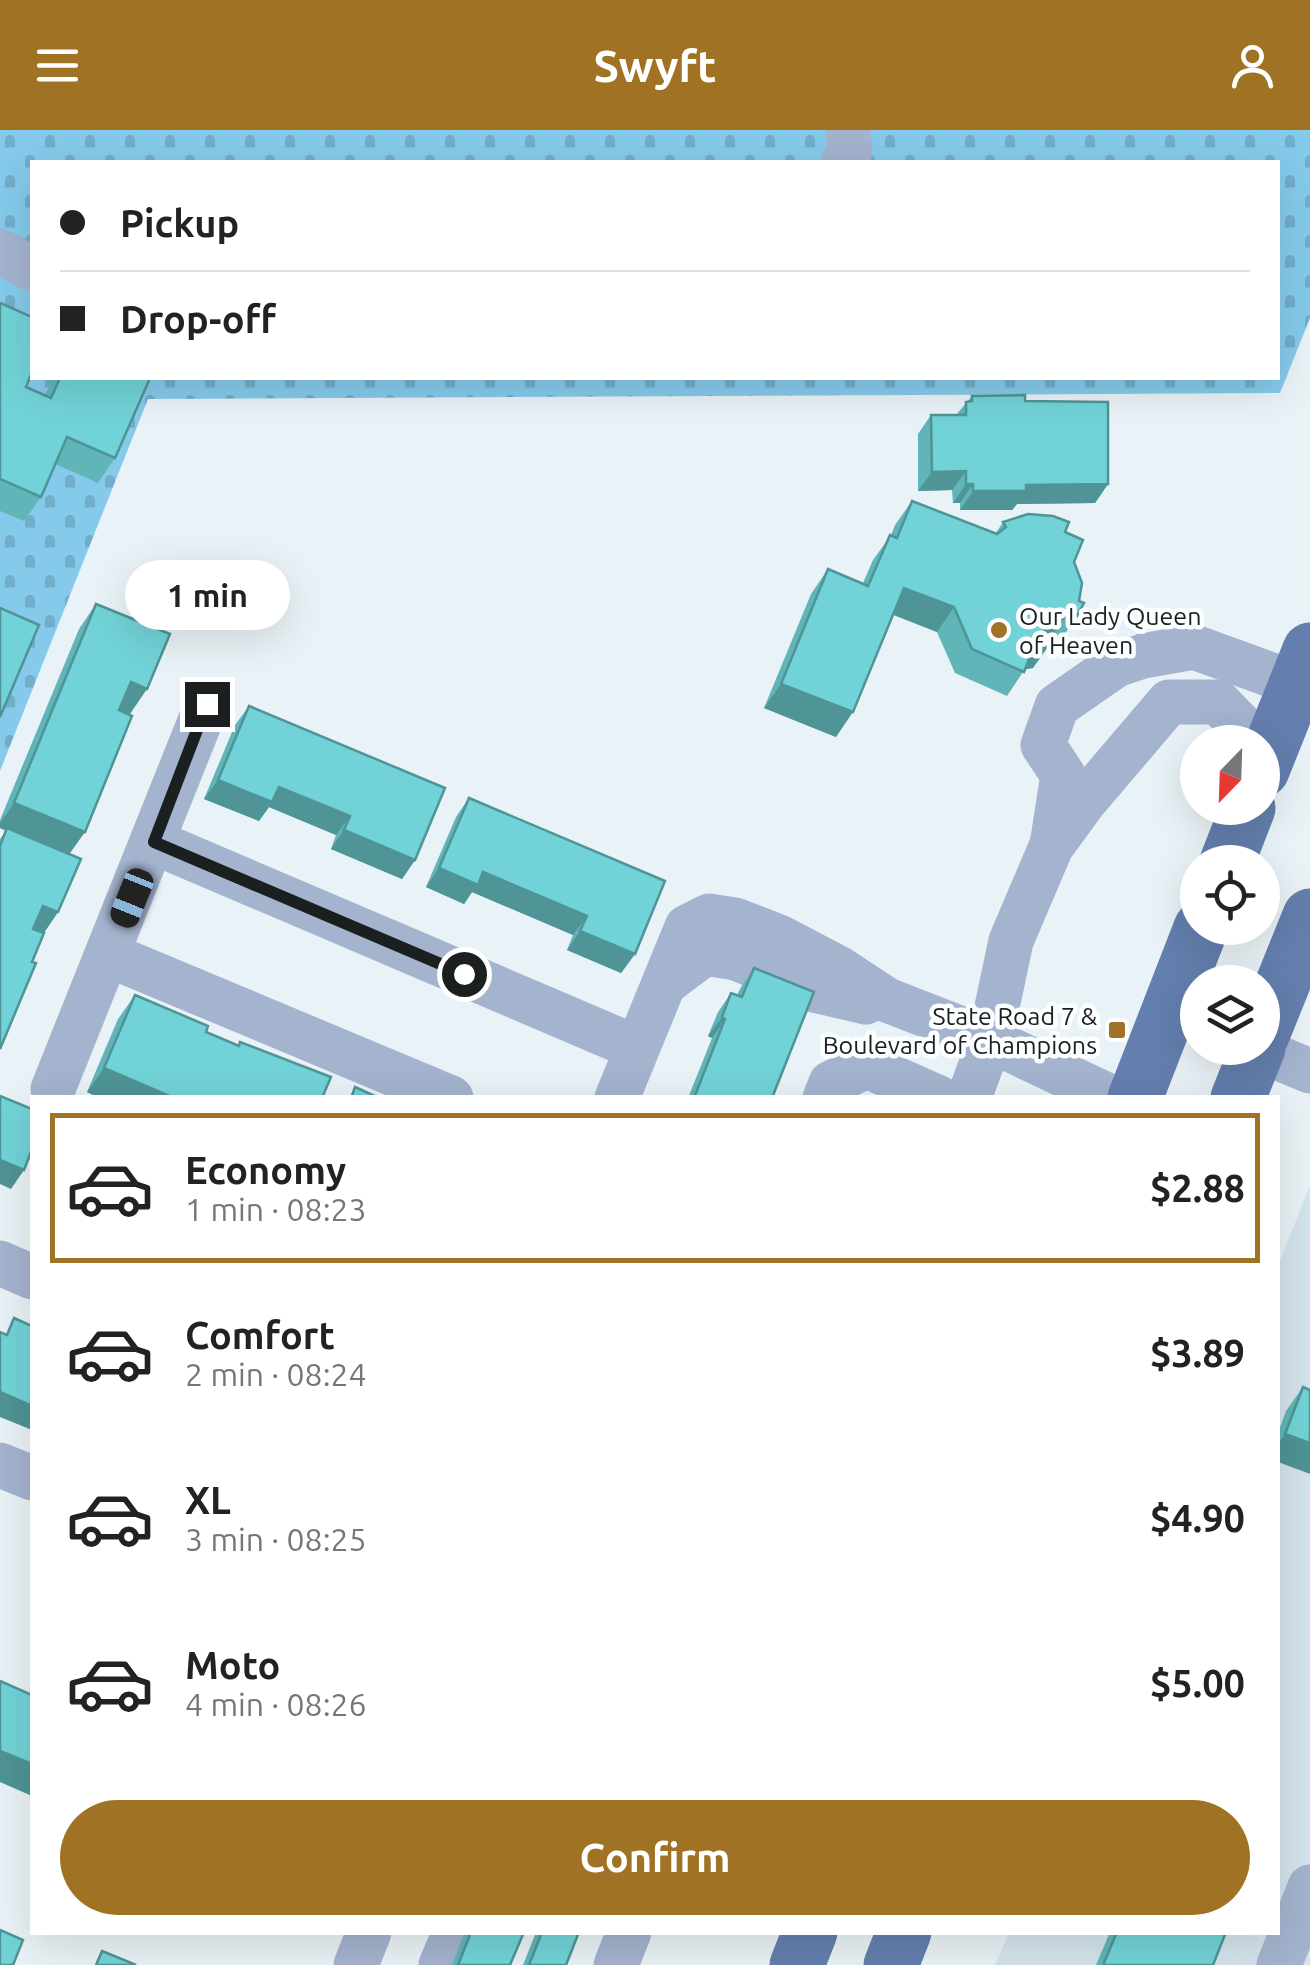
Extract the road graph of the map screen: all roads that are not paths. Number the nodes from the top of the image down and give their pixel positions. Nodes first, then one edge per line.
1 (848, 130) edge
2 (845, 160) edge
3 (0, 252) edge
4 (30, 268) edge
5 (1305, 674) edge
6 (207, 704) dead end
7 (1241, 725) edge
8 (1280, 737) edge
9 (154, 842) junction
10 (1051, 847) junction
11 (1310, 916) edge
12 (1195, 945) edge
13 (109, 955) junction
14 (1280, 990) edge
15 (990, 1040) junction
16 (636, 1048) junction
17 (1280, 1058) edge
18 (1251, 1065) edge
19 (1310, 1071) edge
20 (53, 1088) dead end
21 (828, 1090) edge
22 (444, 1095) edge
23 (618, 1095) edge
24 (933, 1095) edge
25 (970, 1095) edge
26 (1108, 1095) edge
27 (1136, 1095) edge
28 (1239, 1095) edge
29 (0, 1263) edge
30 (30, 1276) edge
31 (0, 1465) edge
32 (30, 1477) edge
33 (1310, 1887) edge
34 (368, 1935) edge
35 (454, 1935) edge
36 (628, 1935) edge
37 (809, 1935) edge
38 (903, 1935) edge
39 (1286, 1946) edge
40 (356, 1965) edge
41 (441, 1965) edge
42 (616, 1965) edge
43 (798, 1965) edge
44 (892, 1965) edge

1 - 2 street
3 - 4 street
5 - 8 main road
5 - 10 street
6 - 9 street
7 - 10 street
9 - 13 street
9 - 16 street
10 - 15 street
11 - 14 main road
12 - 27 main road
13 - 20 street
13 - 22 street
15 - 16 street
15 - 25 street
15 - 26 street
16 - 23 street
17 - 19 street
18 - 28 main road
21 - 24 street
29 - 30 street
31 - 32 street
33 - 39 street
34 - 40 street
35 - 41 street
36 - 42 street
37 - 43 main road
38 - 44 main road

